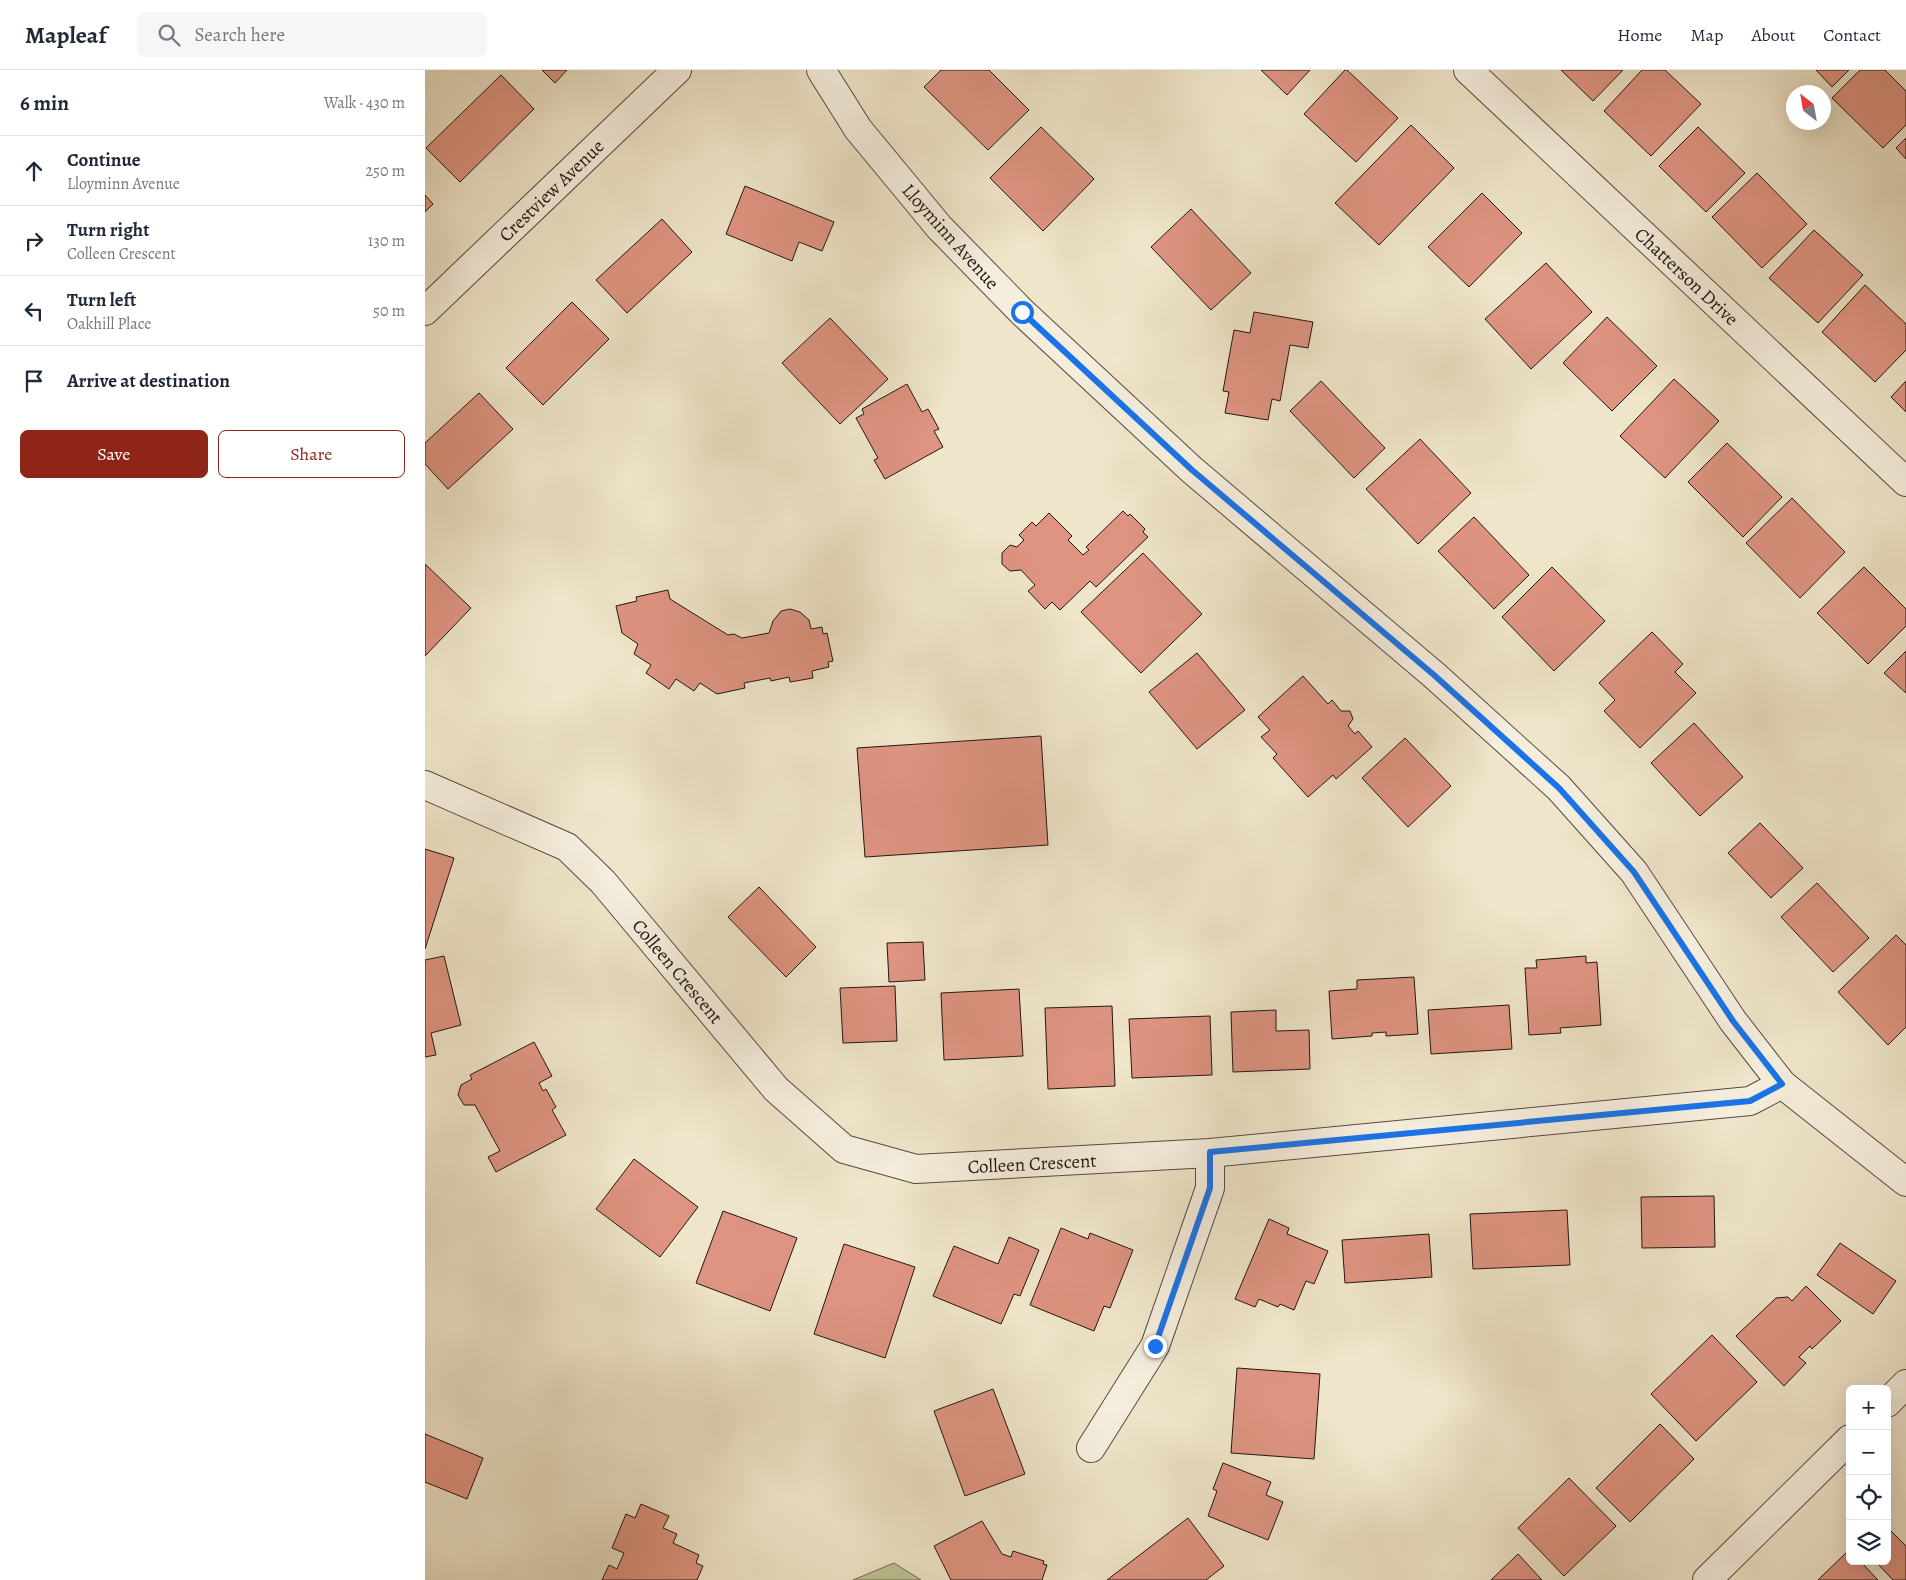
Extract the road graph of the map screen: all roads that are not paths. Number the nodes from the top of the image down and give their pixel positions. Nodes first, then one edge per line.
1 (677, 70) edge
2 (821, 70) edge
3 (1468, 70) edge
4 (425, 311) edge
5 (1906, 482) edge
6 (425, 784) edge
7 (1782, 1084) junction
8 (1210, 1152) junction
9 (1906, 1182) edge
10 (1906, 1384) edge
11 (1891, 1398) edge
12 (1846, 1443) edge
13 (1091, 1448) dead end
14 (1707, 1580) edge

1 - 4 street, Crestview Avenue
2 - 7 street, Lloyminn Avenue
3 - 5 street, Chatterson Drive
6 - 8 street, Colleen Crescent
7 - 8 street, Colleen Crescent
7 - 9 street, Lloyminn Avenue
8 - 13 street
10 - 11 street
12 - 14 street

